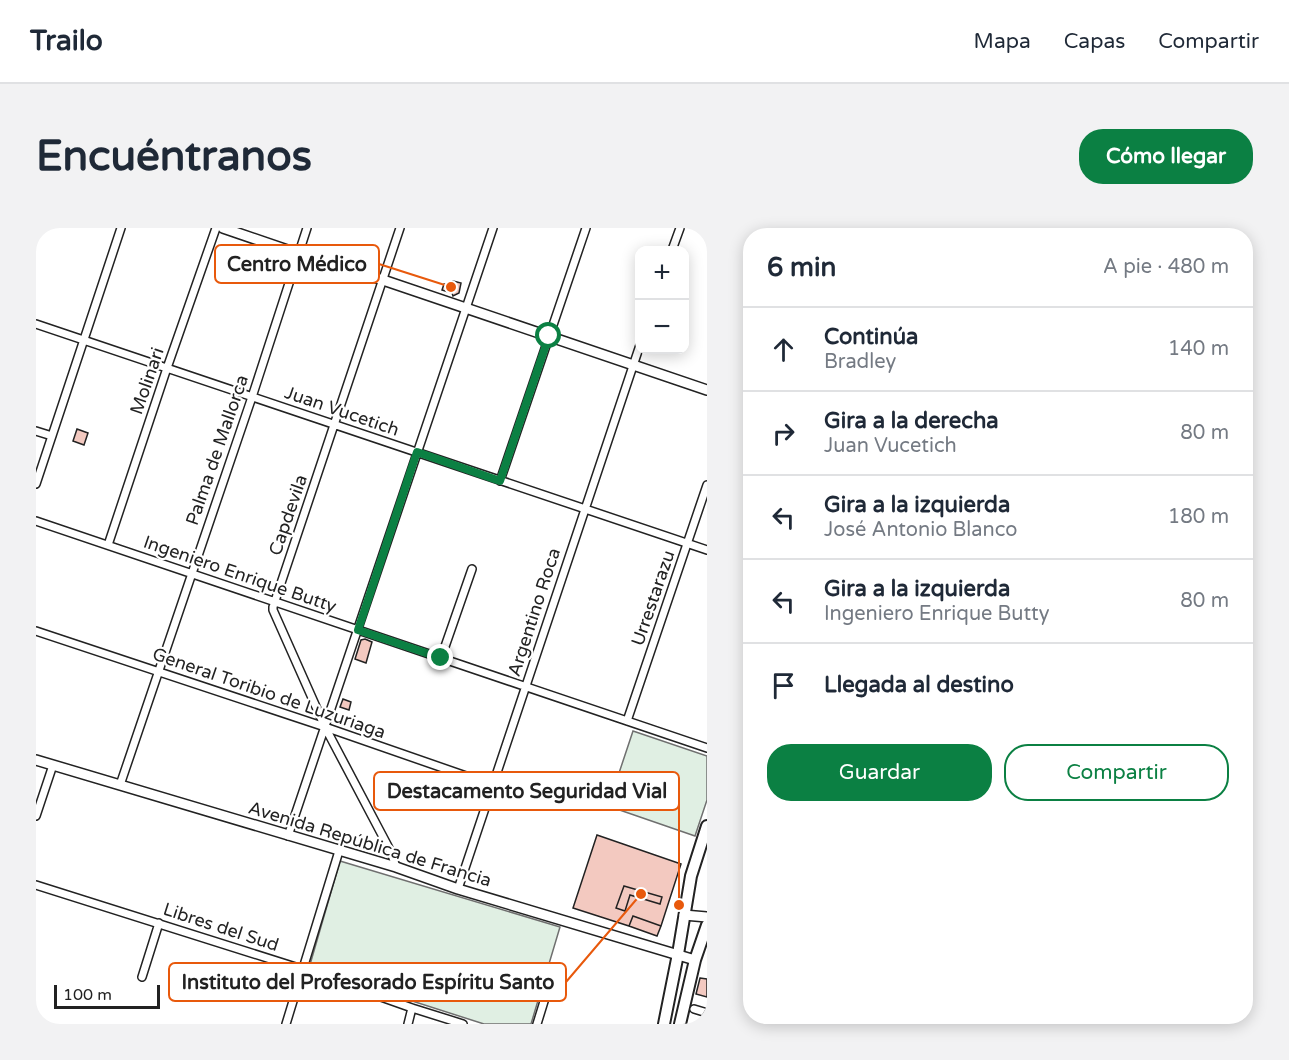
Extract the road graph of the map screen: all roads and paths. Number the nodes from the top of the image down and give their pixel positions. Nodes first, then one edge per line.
1 (121, 228) edge
2 (216, 228) edge
3 (223, 228) edge
4 (307, 228) edge
5 (400, 228) edge
6 (493, 228) edge
7 (586, 228) edge
8 (680, 228) edge
9 (673, 246) edge
10 (298, 254) junction
11 (383, 280) junction
12 (466, 308) junction
13 (36, 324) edge
14 (549, 336) junction
15 (84, 341) junction
16 (636, 354) edge
17 (633, 365) junction
18 (167, 368) junction
19 (707, 390) edge
20 (252, 397) junction
21 (334, 424) junction
22 (36, 431) edge
23 (52, 436) junction
24 (417, 452) junction
25 (500, 481) junction
26 (36, 484) edge
27 (707, 485) edge
28 (584, 509) junction
29 (36, 521) edge
30 (108, 544) junction
31 (687, 544) junction
32 (707, 550) edge
33 (472, 570) dead end
34 (191, 573) junction
35 (274, 602) junction
36 (358, 630) junction
37 (36, 631) edge
38 (441, 658) junction
39 (158, 671) junction
40 (525, 686) junction
41 (627, 721) junction
42 (325, 727) junction
43 (707, 748) edge
44 (36, 760) edge
45 (53, 765) junction
46 (120, 785) junction
47 (492, 785) junction
48 (36, 816) edge
49 (707, 826) edge
50 (288, 836) junction
51 (339, 851) junction
52 (396, 867) junction
53 (36, 885) edge
54 (458, 889) junction
55 (684, 915) junction
56 (707, 917) edge
57 (159, 923) junction
58 (707, 925) edge
59 (678, 954) junction
60 (695, 960) junction
61 (302, 969) junction
62 (142, 977) dead end
63 (550, 982) dead end
64 (412, 1008) junction
65 (694, 1009) dead end
66 (707, 1013) edge
67 (286, 1024) edge
68 (408, 1024) edge
69 (463, 1024) edge
70 (537, 1024) edge
71 (663, 1024) edge
72 (680, 1024) edge

1 - 15 street
2 - 18 street, Molinari
3 - 10 main road
4 - 10 street, Palma de Mallorca
5 - 11 street, Capdevila
6 - 12 street
7 - 14 street
8 - 9 street
10 - 11 main road
10 - 20 street, Palma de Mallorca
11 - 12 main road
11 - 21 street, Capdevila
12 - 14 main road
12 - 24 street
13 - 15 street, Juan Vucetich
14 - 17 main road
14 - 25 street
15 - 18 street, Juan Vucetich
15 - 23 street
16 - 17 street, Argentino Roca
17 - 19 main road
17 - 28 street, Argentino Roca
18 - 20 street, Juan Vucetich
18 - 30 street, Molinari
20 - 21 street, Juan Vucetich
20 - 34 street, Palma de Mallorca
21 - 24 street, Juan Vucetich
21 - 35 street, Capdevila
22 - 23 street
23 - 26 street
24 - 25 street, Juan Vucetich
24 - 36 street
25 - 28 street, Juan Vucetich
27 - 31 street, Urrestarazu
28 - 31 street, Juan Vucetich
28 - 40 street, Argentino Roca
29 - 30 street, Ingeniero Enrique Butty
30 - 34 street, Ingeniero Enrique Butty
31 - 32 street, Juan Vucetich
31 - 41 street, Urrestarazu
33 - 38 street
34 - 35 street, Ingeniero Enrique Butty
34 - 39 street, Palma de Mallorca
35 - 36 street, Ingeniero Enrique Butty
35 - 42 street
36 - 38 street, Ingeniero Enrique Butty
36 - 42 street
37 - 39 street, General Toribio de Luzuriaga
38 - 40 street, Ingeniero Enrique Butty
39 - 42 street, General Toribio de Luzuriaga
39 - 46 street, Palma de Mallorca
40 - 41 street, Ingeniero Enrique Butty
40 - 47 street, Argentino Roca
41 - 43 street, Ingeniero Enrique Butty
42 - 47 street, General Toribio de Luzuriaga
42 - 50 street
42 - 52 street
44 - 45 main road, Avenida República de Francia
45 - 46 main road, Avenida República de Francia
45 - 48 street
46 - 50 main road, Avenida República de Francia
47 - 54 street, Argentino Roca
49 - 55 main road
50 - 51 main road, Avenida República de Francia
51 - 52 main road, Avenida República de Francia
51 - 61 street
52 - 54 main road, Avenida República de Francia
53 - 57 street, Libres del Sud
54 - 59 main road, Avenida República de Francia
55 - 56 main road
55 - 59 main road
57 - 61 street, Libres del Sud
57 - 62 street
58 - 60 main road
59 - 60 main road, Avenida República de Francia
59 - 71 main road
60 - 72 main road
61 - 64 street, Libres del Sud
61 - 67 street
63 - 70 street
64 - 68 street
64 - 69 street, Libres del Sud
65 - 66 street

